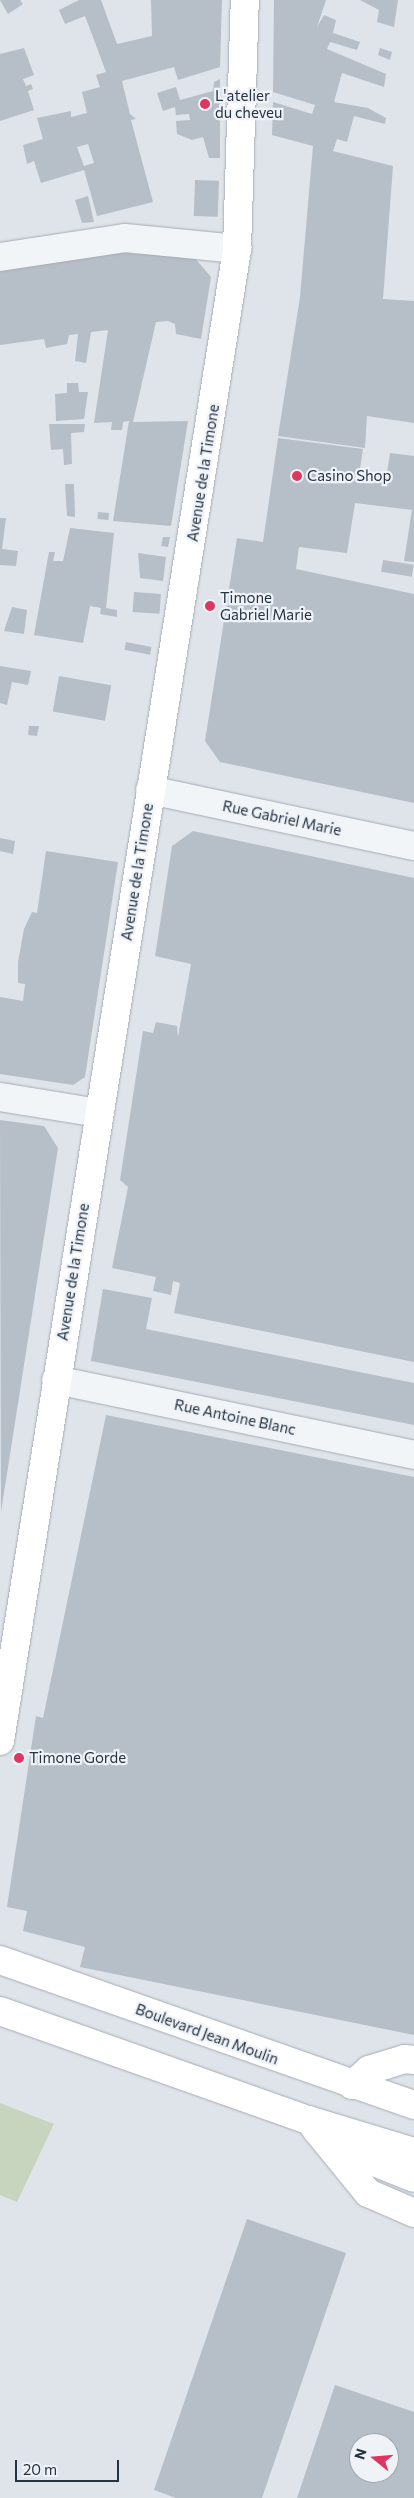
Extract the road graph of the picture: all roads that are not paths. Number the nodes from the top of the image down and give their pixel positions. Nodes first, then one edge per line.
1 (245, 0) edge
2 (238, 249) junction
3 (0, 256) edge
4 (150, 790) junction
5 (414, 846) edge
6 (0, 1097) edge
7 (99, 1113) junction
8 (56, 1380) junction
9 (414, 1454) edge
10 (1, 1731) edge
11 (0, 1960) edge
12 (0, 2011) edge
13 (414, 2060) edge
14 (352, 2085) junction
15 (414, 2105) edge
16 (308, 2120) junction
17 (414, 2152) edge
18 (414, 2178) edge
19 (414, 2213) edge

1 - 2 main road, Avenue de la Timone
2 - 3 street
2 - 4 main road, Avenue de la Timone
4 - 5 street, Rue Gabriel Marie
4 - 7 main road, Avenue de la Timone
6 - 7 street
7 - 8 main road, Avenue de la Timone
8 - 9 street, Rue Antoine Blanc
8 - 10 main road, Avenue de la Timone
11 - 14 main road, Boulevard Jean Moulin
12 - 16 main road
13 - 14 main road
14 - 15 main road, Boulevard Jean Moulin
16 - 17 main road
16 - 18 main road
16 - 19 main road

